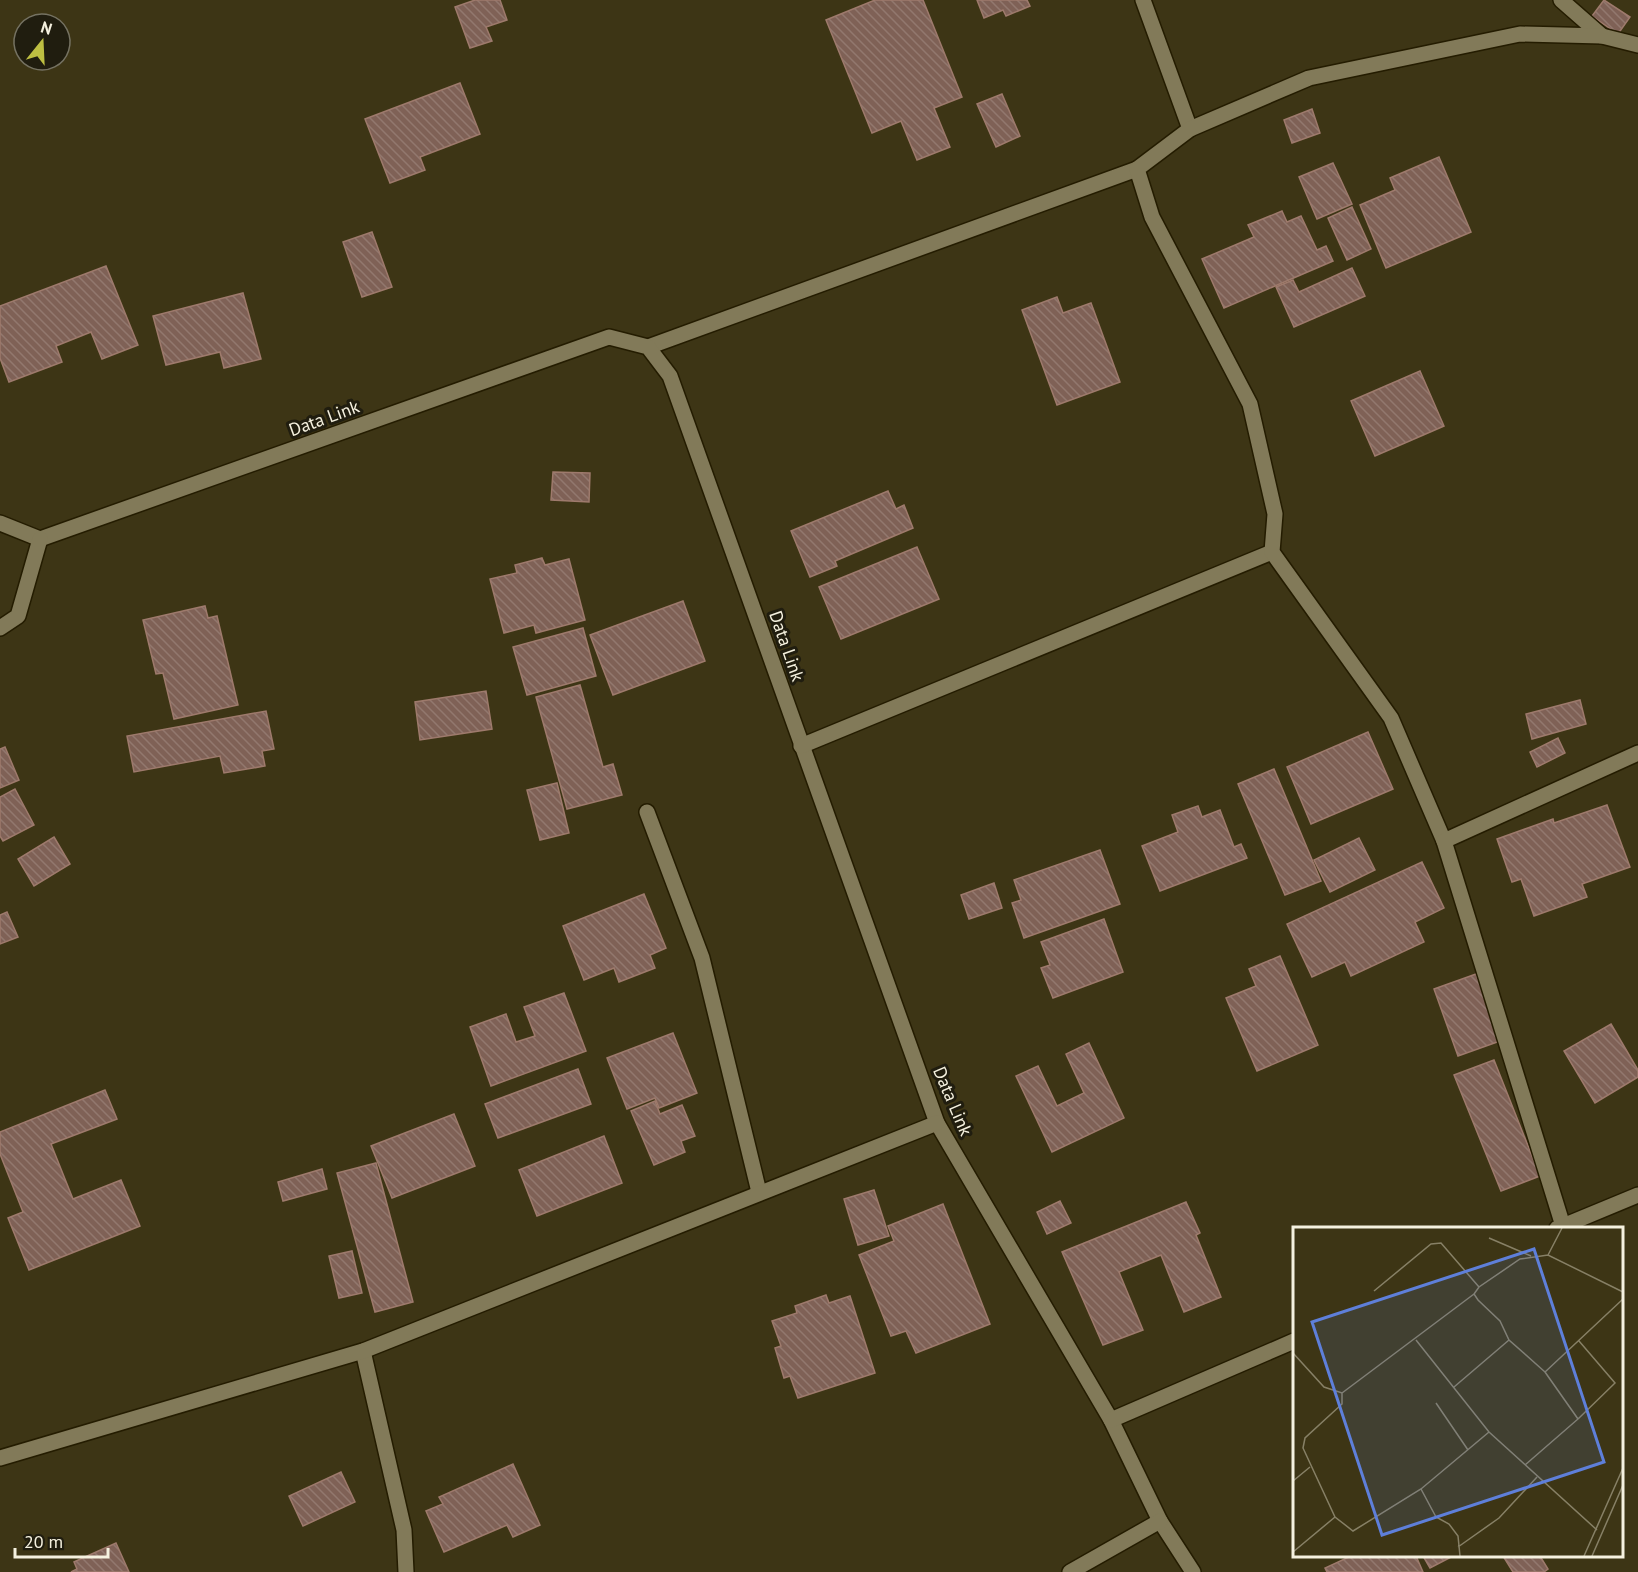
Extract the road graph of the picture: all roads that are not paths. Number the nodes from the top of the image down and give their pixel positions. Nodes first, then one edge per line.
1 (1143, 0) edge
2 (1561, 0) edge
3 (1602, 36) junction
4 (1638, 45) edge
5 (1190, 129) junction
6 (1137, 169) junction
7 (648, 347) junction
8 (0, 523) edge
9 (40, 539) junction
10 (1272, 552) junction
11 (0, 628) edge
12 (801, 746) junction
13 (1638, 753) edge
14 (647, 812) dead end
15 (1444, 841) junction
16 (937, 1123) junction
17 (759, 1192) junction
18 (1638, 1195) edge
19 (1560, 1227) edge
20 (1293, 1341) edge
21 (363, 1351) junction
22 (1111, 1420) junction
23 (0, 1458) edge
24 (1160, 1521) junction
25 (406, 1572) edge
26 (1070, 1572) edge
27 (1192, 1572) edge

1 - 5 street
2 - 3 street
3 - 4 street
3 - 5 street
5 - 6 street
6 - 7 street
6 - 10 street
7 - 9 street, Data Link
7 - 12 street, Data Link
8 - 9 street
9 - 11 street
10 - 12 street
10 - 15 street
12 - 16 street, Data Link
13 - 15 street
14 - 17 street
15 - 19 street
16 - 17 street
16 - 22 street, Data Link
17 - 21 street
18 - 19 street
20 - 22 street
21 - 23 street
21 - 25 street
22 - 24 street, Data Link
24 - 26 street
24 - 27 street, Data Link

